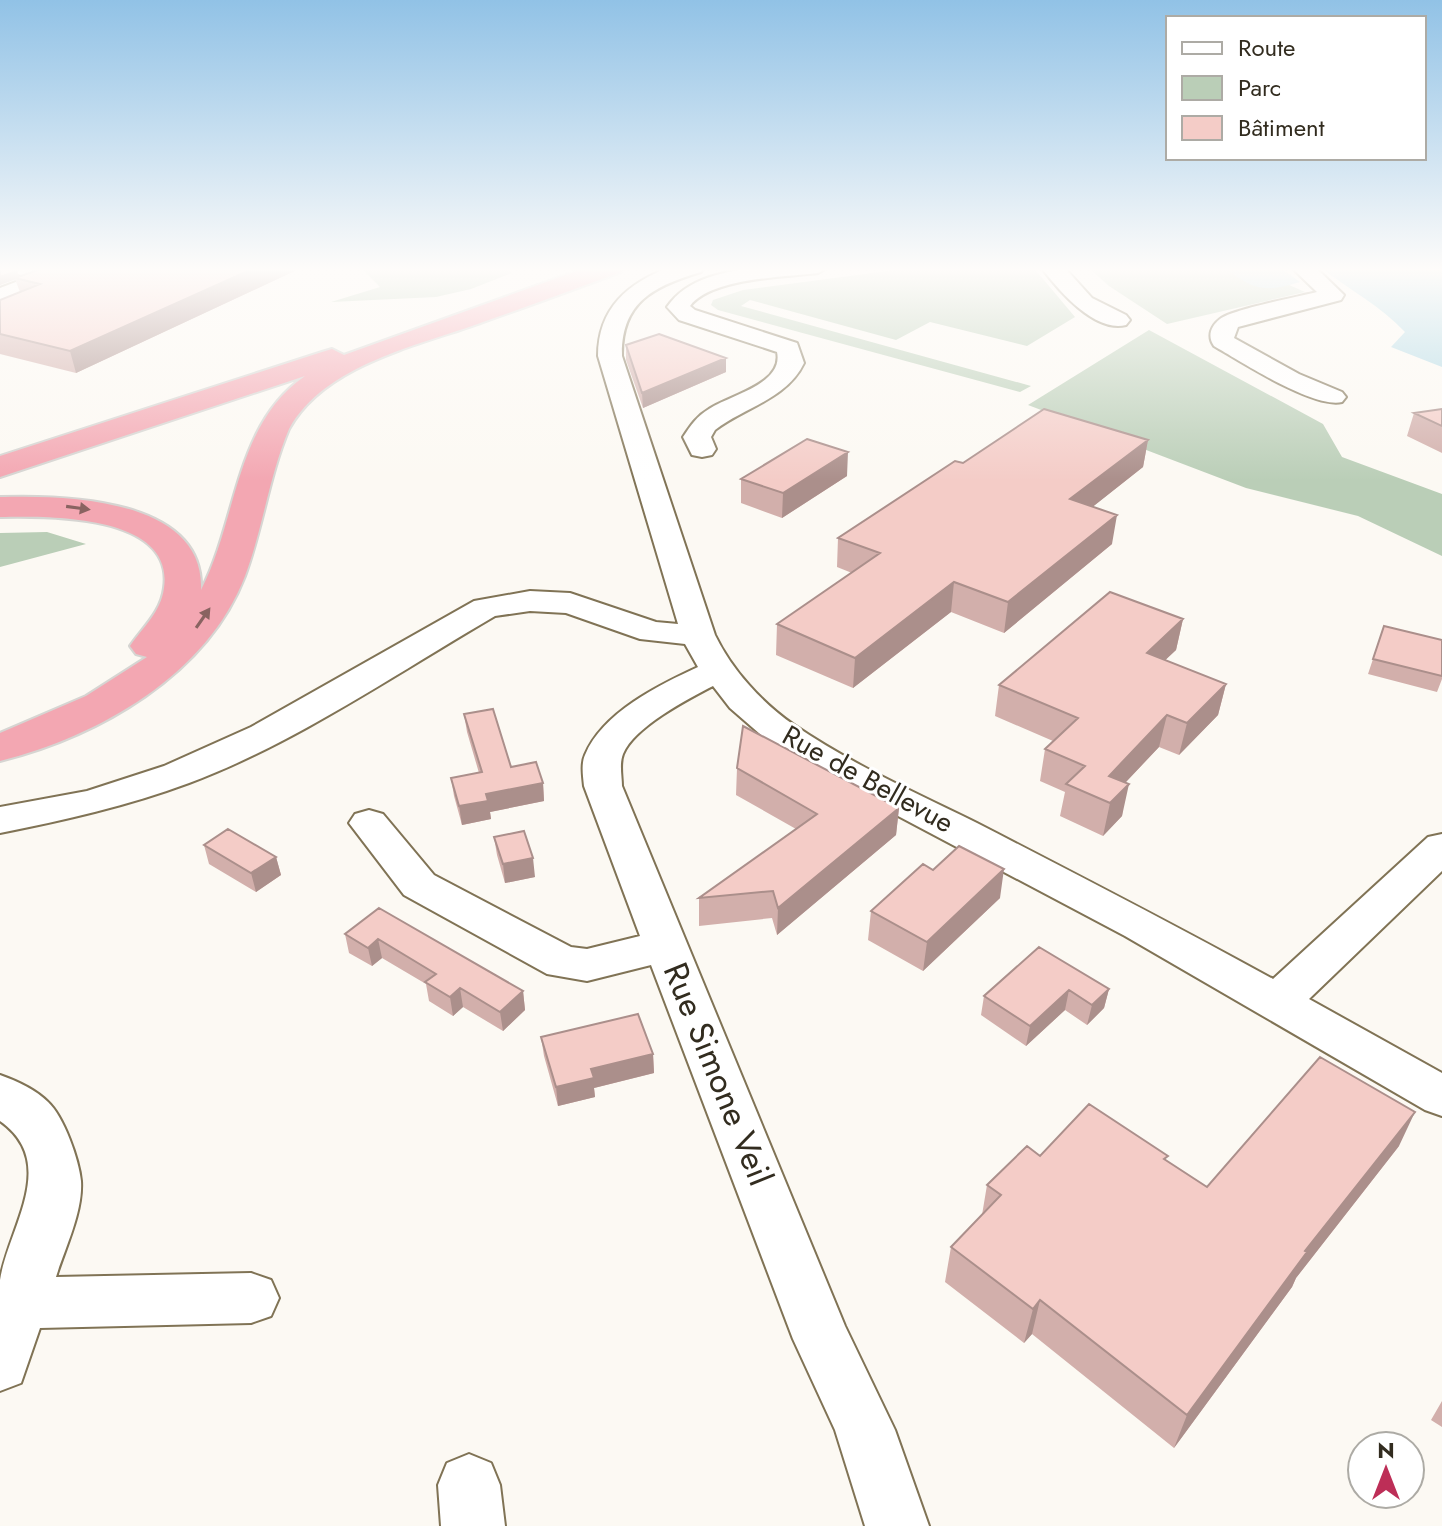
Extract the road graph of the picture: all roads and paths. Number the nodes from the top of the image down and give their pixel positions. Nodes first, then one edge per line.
1 (349, 338) edge
2 (350, 338) edge
3 (384, 338) edge
4 (413, 338) edge
5 (608, 338) edge
6 (758, 338) edge
7 (1222, 338) edge
8 (1333, 397) dead end
9 (0, 443) edge
10 (702, 449) dead end
11 (0, 453) edge
12 (0, 467) edge
13 (0, 507) edge
14 (708, 652) junction
15 (0, 728) edge
16 (0, 748) edge
17 (0, 820) edge
18 (369, 823) dead end
19 (1442, 847) edge
20 (667, 945) junction
21 (1279, 1001) junction
22 (0, 1095) edge
23 (1442, 1096) edge
24 (251, 1298) dead end
25 (20, 1303) junction
26 (0, 1364) edge
27 (897, 1526) edge

1 - 9 highway
2 - 11 highway
3 - 12 highway
16 -> 4 highway
5 - 14 street, Rue de Bellevue
6 - 10 street
7 - 8 street
13 -> 15 highway
14 - 17 street
14 - 20 street, Rue Simone Veil
14 - 21 street, Rue de Bellevue
18 - 20 street
19 - 21 street
20 - 27 street, Rue Simone Veil
21 - 23 street, Rue de Bellevue
22 - 25 street
24 - 25 street
25 - 26 street

